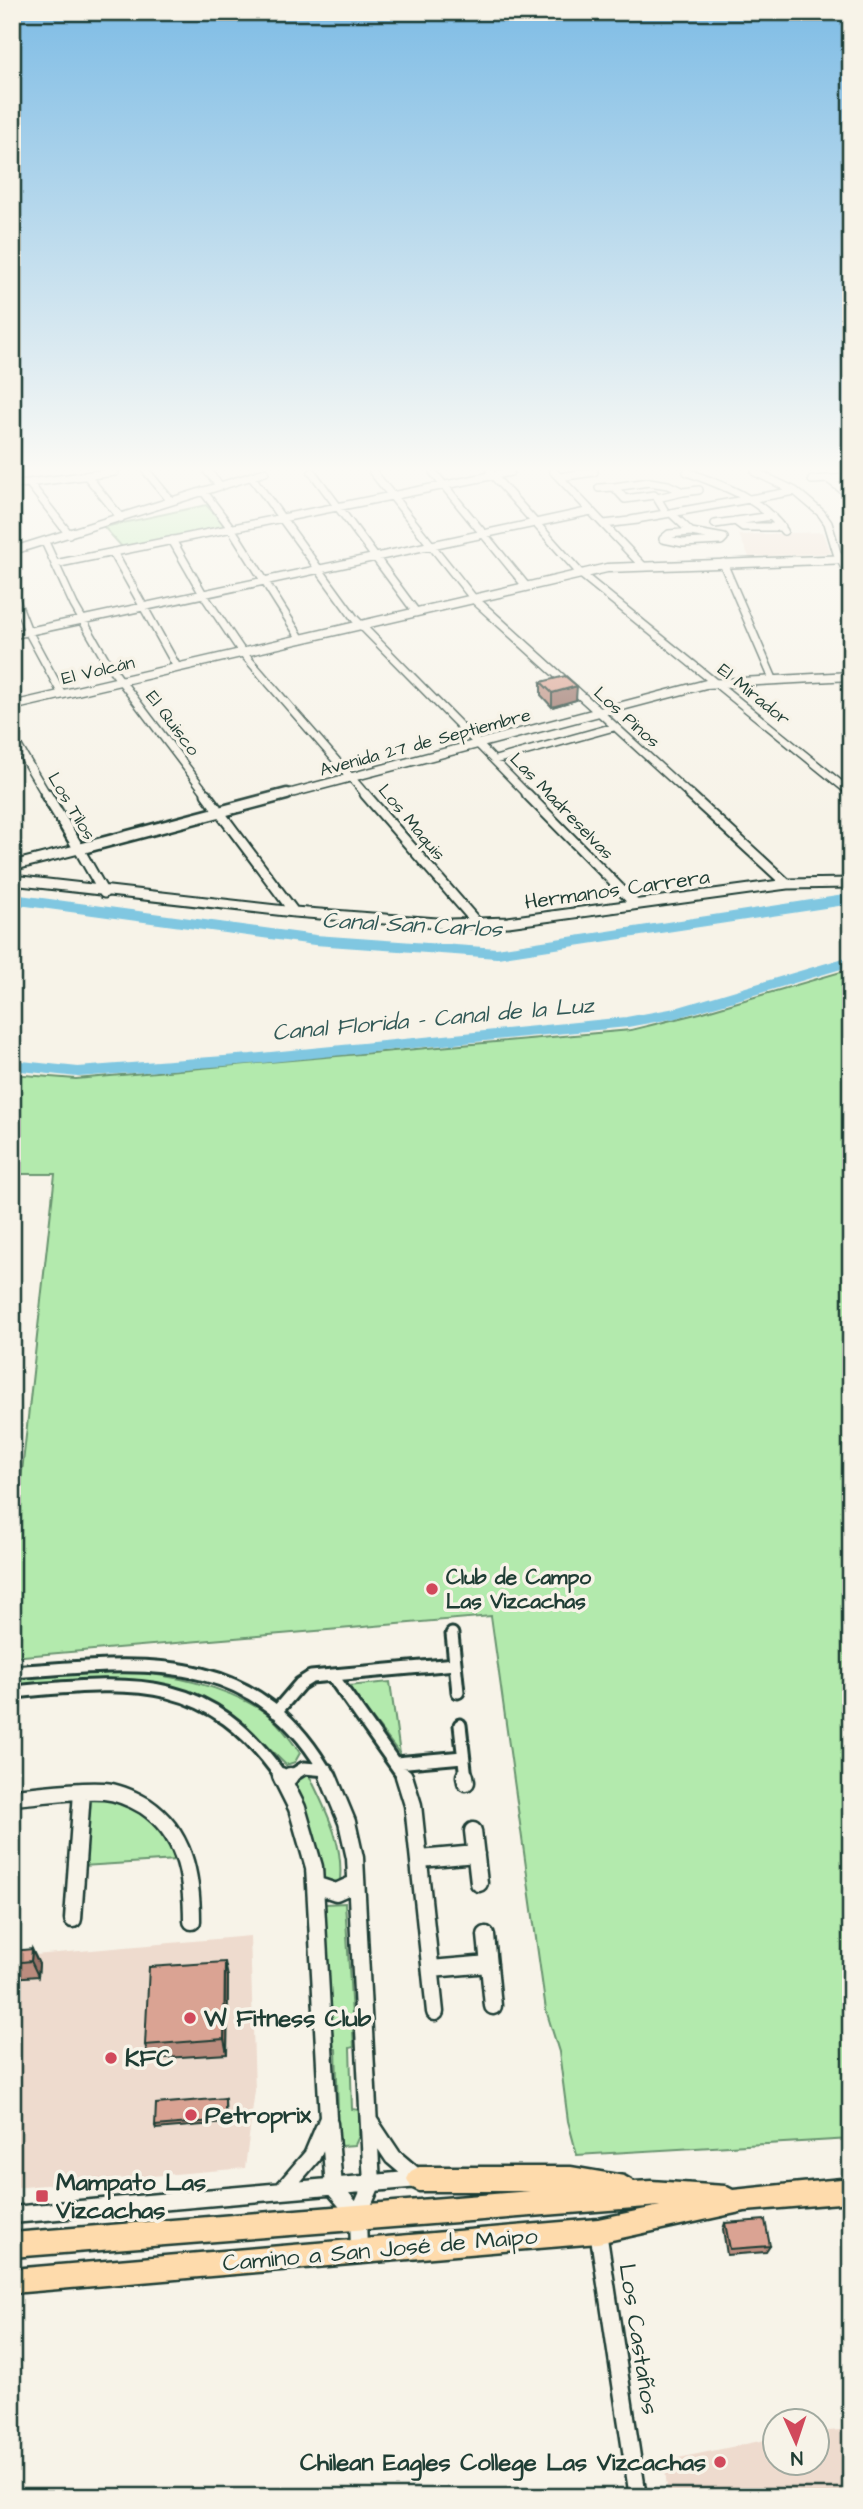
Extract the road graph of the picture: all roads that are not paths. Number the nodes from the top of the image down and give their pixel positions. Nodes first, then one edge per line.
1 (66, 589) edge
2 (134, 589) edge
3 (200, 589) edge
4 (226, 589) edge
5 (269, 589) edge
6 (333, 589) edge
7 (398, 589) edge
8 (466, 589) edge
9 (514, 589) edge
10 (599, 589) edge
11 (734, 589) edge
12 (12, 590) edge
13 (203, 594) junction
14 (474, 599) junction
15 (144, 607) junction
16 (416, 612) junction
17 (80, 620) junction
18 (361, 625) junction
19 (28, 632) junction
20 (12, 635) edge
21 (301, 639) junction
22 (243, 652) junction
23 (177, 667) junction
24 (851, 676) edge
25 (774, 679) junction
26 (118, 681) junction
27 (715, 682) junction
28 (62, 694) junction
29 (12, 706) edge
30 (598, 712) junction
31 (614, 727) junction
32 (12, 737) edge
33 (479, 744) junction
34 (495, 760) junction
35 (353, 777) junction
36 (851, 793) edge
37 (220, 812) junction
38 (79, 849) junction
39 (12, 866) edge
40 (12, 880) edge
41 (851, 883) edge
42 (787, 884) junction
43 (104, 892) junction
44 (634, 903) junction
45 (294, 912) junction
46 (478, 924) junction
47 (12, 1210) edge
48 (12, 1221) edge
49 (452, 1634) dead end
50 (455, 1664) junction
51 (12, 1672) edge
52 (332, 1675) junction
53 (12, 1692) edge
54 (458, 1692) dead end
55 (276, 1712) junction
56 (460, 1725) dead end
57 (463, 1758) junction
58 (396, 1763) junction
59 (327, 1770) junction
60 (285, 1781) junction
61 (466, 1782) dead end
62 (82, 1792) junction
63 (12, 1797) edge
64 (473, 1831) dead end
65 (476, 1854) junction
66 (420, 1859) junction
67 (356, 1883) junction
68 (479, 1883) dead end
69 (315, 1885) junction
70 (73, 1919) dead end
71 (192, 1921) dead end
72 (486, 1935) dead end
73 (489, 1964) junction
74 (431, 1969) junction
75 (493, 2006) dead end
76 (435, 2012) dead end
77 (328, 2118) junction
78 (368, 2120) junction
79 (419, 2179) junction
80 (372, 2185) junction
81 (334, 2188) junction
82 (851, 2190) edge
83 (282, 2191) junction
84 (651, 2193) junction
85 (745, 2199) junction
86 (12, 2215) edge
87 (358, 2216) junction
88 (598, 2231) junction
89 (12, 2245) edge
90 (359, 2251) junction
91 (12, 2281) edge
92 (638, 2497) edge

1 - 17 street, El Quisco
2 - 15 street
3 - 13 street, Los Maquis
4 - 13 street
5 - 21 street
6 - 18 street, Las Madreselvas
7 - 16 street
8 - 14 street, Los Pinos
9 - 14 street, El Volcán
10 - 27 street, El Mirador
11 - 25 street
12 - 19 street
13 - 15 street
13 - 22 street, Los Maquis
14 - 16 street, El Volcán
14 - 30 street, Los Pinos
15 - 17 street
15 - 23 street
16 - 18 street, El Volcán
17 - 19 street
17 - 26 street, El Quisco
18 - 21 street, El Volcán
18 - 33 street, Las Madreselvas
19 - 20 street
19 - 28 street
21 - 22 street, El Volcán
22 - 23 street, El Volcán
22 - 35 street, Los Maquis
23 - 26 street, El Volcán
24 - 25 street, Avenida 27 de Septiembre
25 - 27 street, Avenida 27 de Septiembre
26 - 28 street, El Volcán
26 - 37 street, El Quisco
27 - 30 street, Avenida 27 de Septiembre
27 - 36 street, El Mirador
28 - 29 street, El Volcán
30 - 31 street, Los Pinos
30 - 33 street, Avenida 27 de Septiembre
31 - 34 street
31 - 42 street, Los Pinos
32 - 38 street, Los Tilos
33 - 34 street, Las Madreselvas
33 - 35 street, Avenida 27 de Septiembre
34 - 44 street, Las Madreselvas
35 - 37 street, Avenida 27 de Septiembre
35 - 46 street, Los Maquis
37 - 38 street, Avenida 27 de Septiembre
37 - 45 street, El Quisco
38 - 39 street, Avenida 27 de Septiembre
38 - 43 street, Los Tilos
40 - 43 street, Hermanos Carrera
41 - 42 street, Hermanos Carrera
42 - 44 street, Hermanos Carrera
43 - 45 street, Hermanos Carrera
44 - 46 street, Hermanos Carrera
45 - 46 street, Hermanos Carrera
47 - 48 street
49 - 50 street
50 - 52 street
50 - 54 street
51 - 55 street
52 - 55 street
52 - 58 street
53 - 60 street
55 - 59 street
56 - 57 street
57 - 58 street
57 - 61 street
58 - 66 street
59 - 60 street
59 - 67 street
60 - 69 street
62 - 63 street
62 - 70 street
62 - 71 street
64 - 65 street
65 - 66 street
65 - 68 street
66 - 74 street
67 - 69 street
67 - 78 street
69 - 77 street
72 - 73 street
73 - 74 street
73 - 75 street
74 - 76 street
77 - 81 street
77 - 83 street
78 - 79 street
78 - 80 street
79 - 80 street
79 - 84 main road
80 - 81 street
80 - 87 street
81 - 83 street
81 - 87 street
82 - 85 main road, Camino a San José de Maipo
83 - 86 street
84 - 85 main road, Camino a San José de Maipo
84 - 87 main road, Camino a San José de Maipo
85 - 88 main road, Camino a San José de Maipo
87 - 89 main road, Camino a San José de Maipo
87 - 90 street
88 - 90 main road, Camino a San José de Maipo
88 - 92 street, Los Castaños
90 - 91 main road, Camino a San José de Maipo

